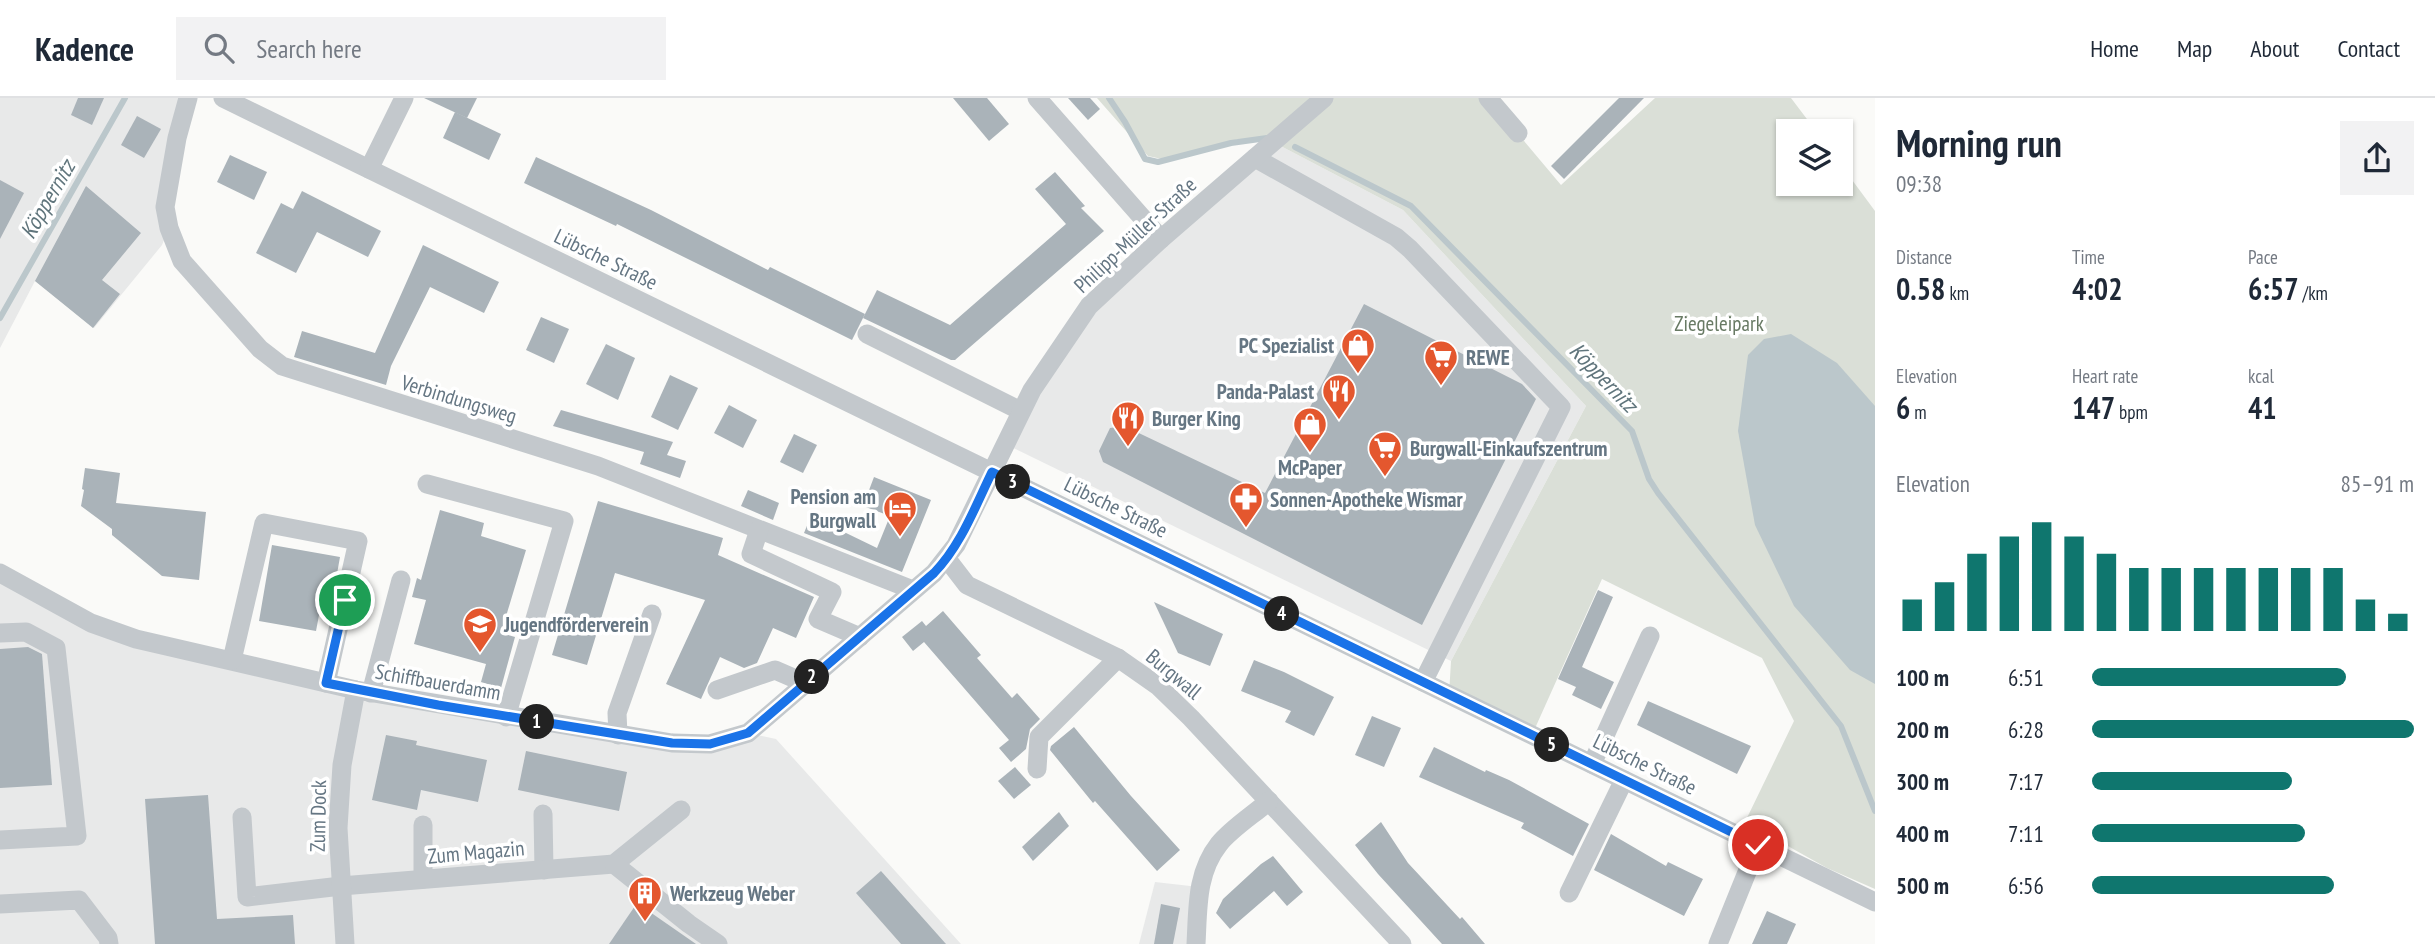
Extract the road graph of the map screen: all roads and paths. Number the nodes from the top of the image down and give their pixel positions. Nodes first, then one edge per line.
1 (188, 98) edge
2 (223, 98) edge
3 (1037, 98) edge
4 (1324, 98) edge
5 (1489, 98) edge
6 (398, 100) edge
7 (1518, 133) dead end
8 (1255, 158) junction
9 (369, 169) junction
10 (1161, 239) junction
11 (867, 334) dead end
12 (1021, 411) junction
13 (992, 472) junction
14 (427, 484) dead end
15 (759, 530) junction
16 (947, 559) junction
17 (0, 573) edge
18 (401, 580) dead end
19 (914, 590) junction
20 (652, 614) dead end
21 (0, 633) edge
22 (1650, 636) dead end
23 (860, 637) junction
24 (1118, 658) junction
25 (232, 660) junction
26 (1423, 682) junction
27 (326, 683) junction
28 (805, 683) junction
29 (717, 690) dead end
30 (364, 692) junction
31 (506, 717) junction
32 (618, 735) junction
33 (1592, 764) junction
34 (1037, 769) dead end
35 (1624, 780) junction
36 (1269, 801) junction
37 (681, 810) dead end
38 (543, 814) dead end
39 (242, 817) dead end
40 (423, 825) dead end
41 (0, 840) edge
42 (1758, 845) junction
43 (614, 864) junction
44 (544, 870) junction
45 (423, 880) junction
46 (341, 886) junction
47 (1569, 893) dead end
48 (1875, 902) edge
49 (0, 904) edge
50 (109, 944) edge
51 (345, 944) edge
52 (719, 944) edge
53 (1196, 944) edge
54 (1402, 944) edge
55 (1718, 944) edge

1 - 15 street, Verbindungsweg
2 - 9 street, Lübsche Straße
3 - 10 street
4 - 8 street, Philipp-Müller-Straße
5 - 7 street
6 - 9 street
8 - 10 street, Philipp-Müller-Straße
8 - 26 street
9 - 13 street, Lübsche Straße
10 - 12 street, Philipp-Müller-Straße
11 - 12 street
12 - 13 street, Philipp-Müller-Straße
13 - 16 street
13 - 26 street, Lübsche Straße
14 - 31 street
15 - 19 street, Verbindungsweg
15 - 23 street
16 - 19 street, Schiffbauerdamm
16 - 24 street, Burgwall
17 - 25 street, Schiffbauerdamm
18 - 30 street, Zum Dock
19 - 23 street, Schiffbauerdamm
20 - 32 street
21 - 41 street
22 - 33 street
23 - 28 street, Schiffbauerdamm
24 - 34 street
24 - 36 street, Burgwall
25 - 27 street, Schiffbauerdamm
25 - 27 street
26 - 33 street, Lübsche Straße
27 - 30 street, Schiffbauerdamm
28 - 29 street
28 - 32 street, Schiffbauerdamm
30 - 31 street, Schiffbauerdamm
30 - 46 street, Zum Dock
31 - 32 street, Schiffbauerdamm
33 - 35 street, Lübsche Straße
35 - 42 street, Lübsche Straße
35 - 47 street
36 - 53 street
36 - 54 street, Burgwall
37 - 43 street
38 - 44 street
39 - 46 street, Zum Magazin
40 - 45 street
42 - 48 street, Lübsche Straße
42 - 55 street
43 - 44 street, Zum Magazin
43 - 52 street
44 - 45 street, Zum Magazin
45 - 46 street, Zum Magazin
46 - 51 street, Zum Dock
49 - 50 street

